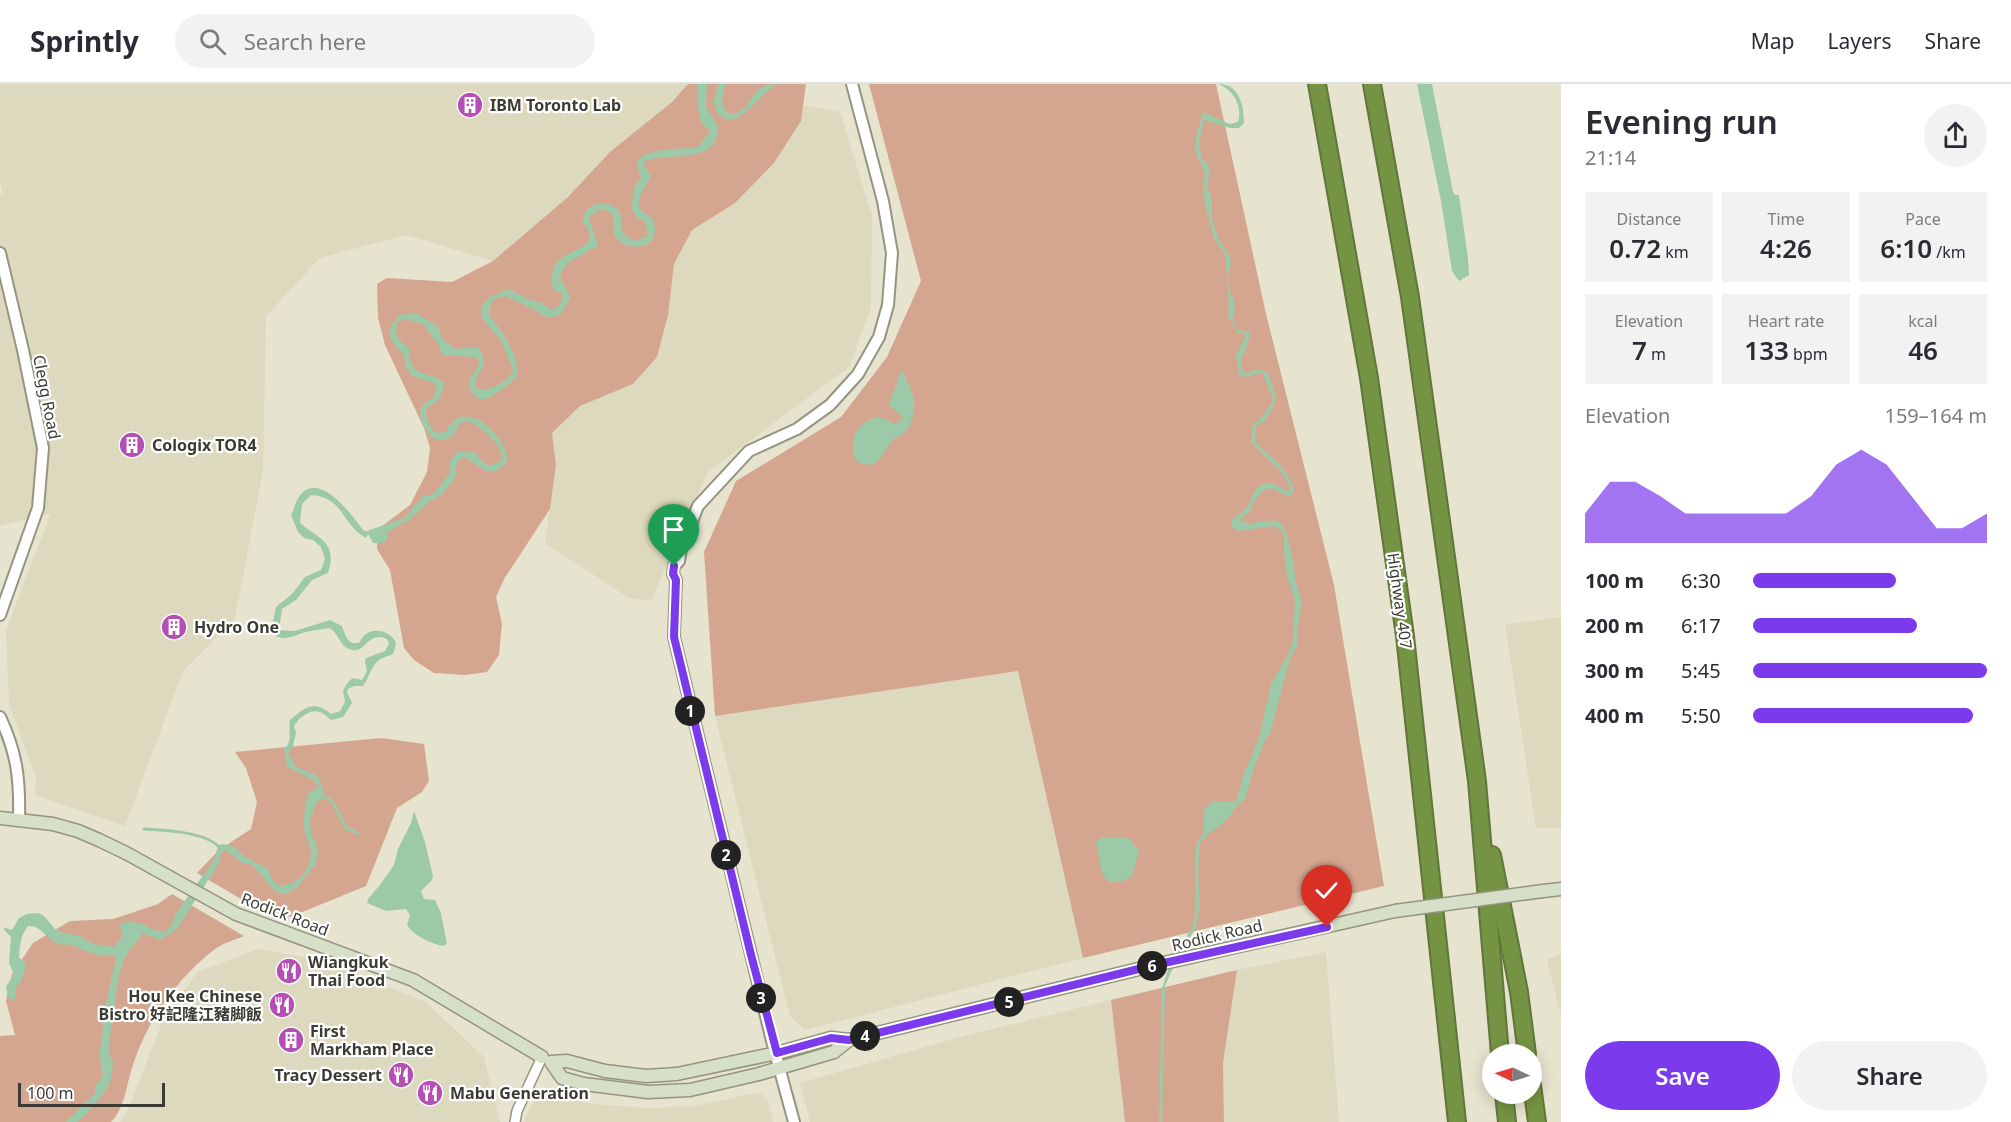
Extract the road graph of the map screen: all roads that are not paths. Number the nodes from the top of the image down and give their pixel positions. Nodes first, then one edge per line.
1 (852, 84) edge
2 (1317, 84) edge
3 (1372, 84) edge
4 (0, 253) edge
5 (0, 615) edge
6 (0, 717) edge
7 (1477, 781) junction
8 (0, 818) edge
9 (19, 819) junction
10 (1561, 889) edge
11 (849, 1040) junction
12 (1499, 1044) edge
13 (1526, 1044) edge
14 (777, 1053) junction
15 (546, 1060) junction
16 (780, 1067) junction
17 (1505, 1104) edge
18 (1535, 1104) edge
19 (515, 1122) edge
20 (794, 1122) edge
21 (1456, 1122) edge
22 (1507, 1122) edge
23 (1537, 1122) edge

1 - 14 street
2 - 21 highway, Highway 407
3 - 7 highway
4 - 5 street, Clegg Road
6 - 9 street
7 - 12 highway
7 - 13 highway
8 - 9 main road, Rodick Road
9 - 15 main road, Rodick Road
10 - 11 main road, Rodick Road, bridge
11 - 14 main road, Rodick Road
11 - 16 main road, Rodick Road
14 - 15 main road, Rodick Road
14 - 16 street
15 - 16 main road, Rodick Road
15 - 19 street
16 - 20 street
17 - 22 highway
18 - 23 highway

